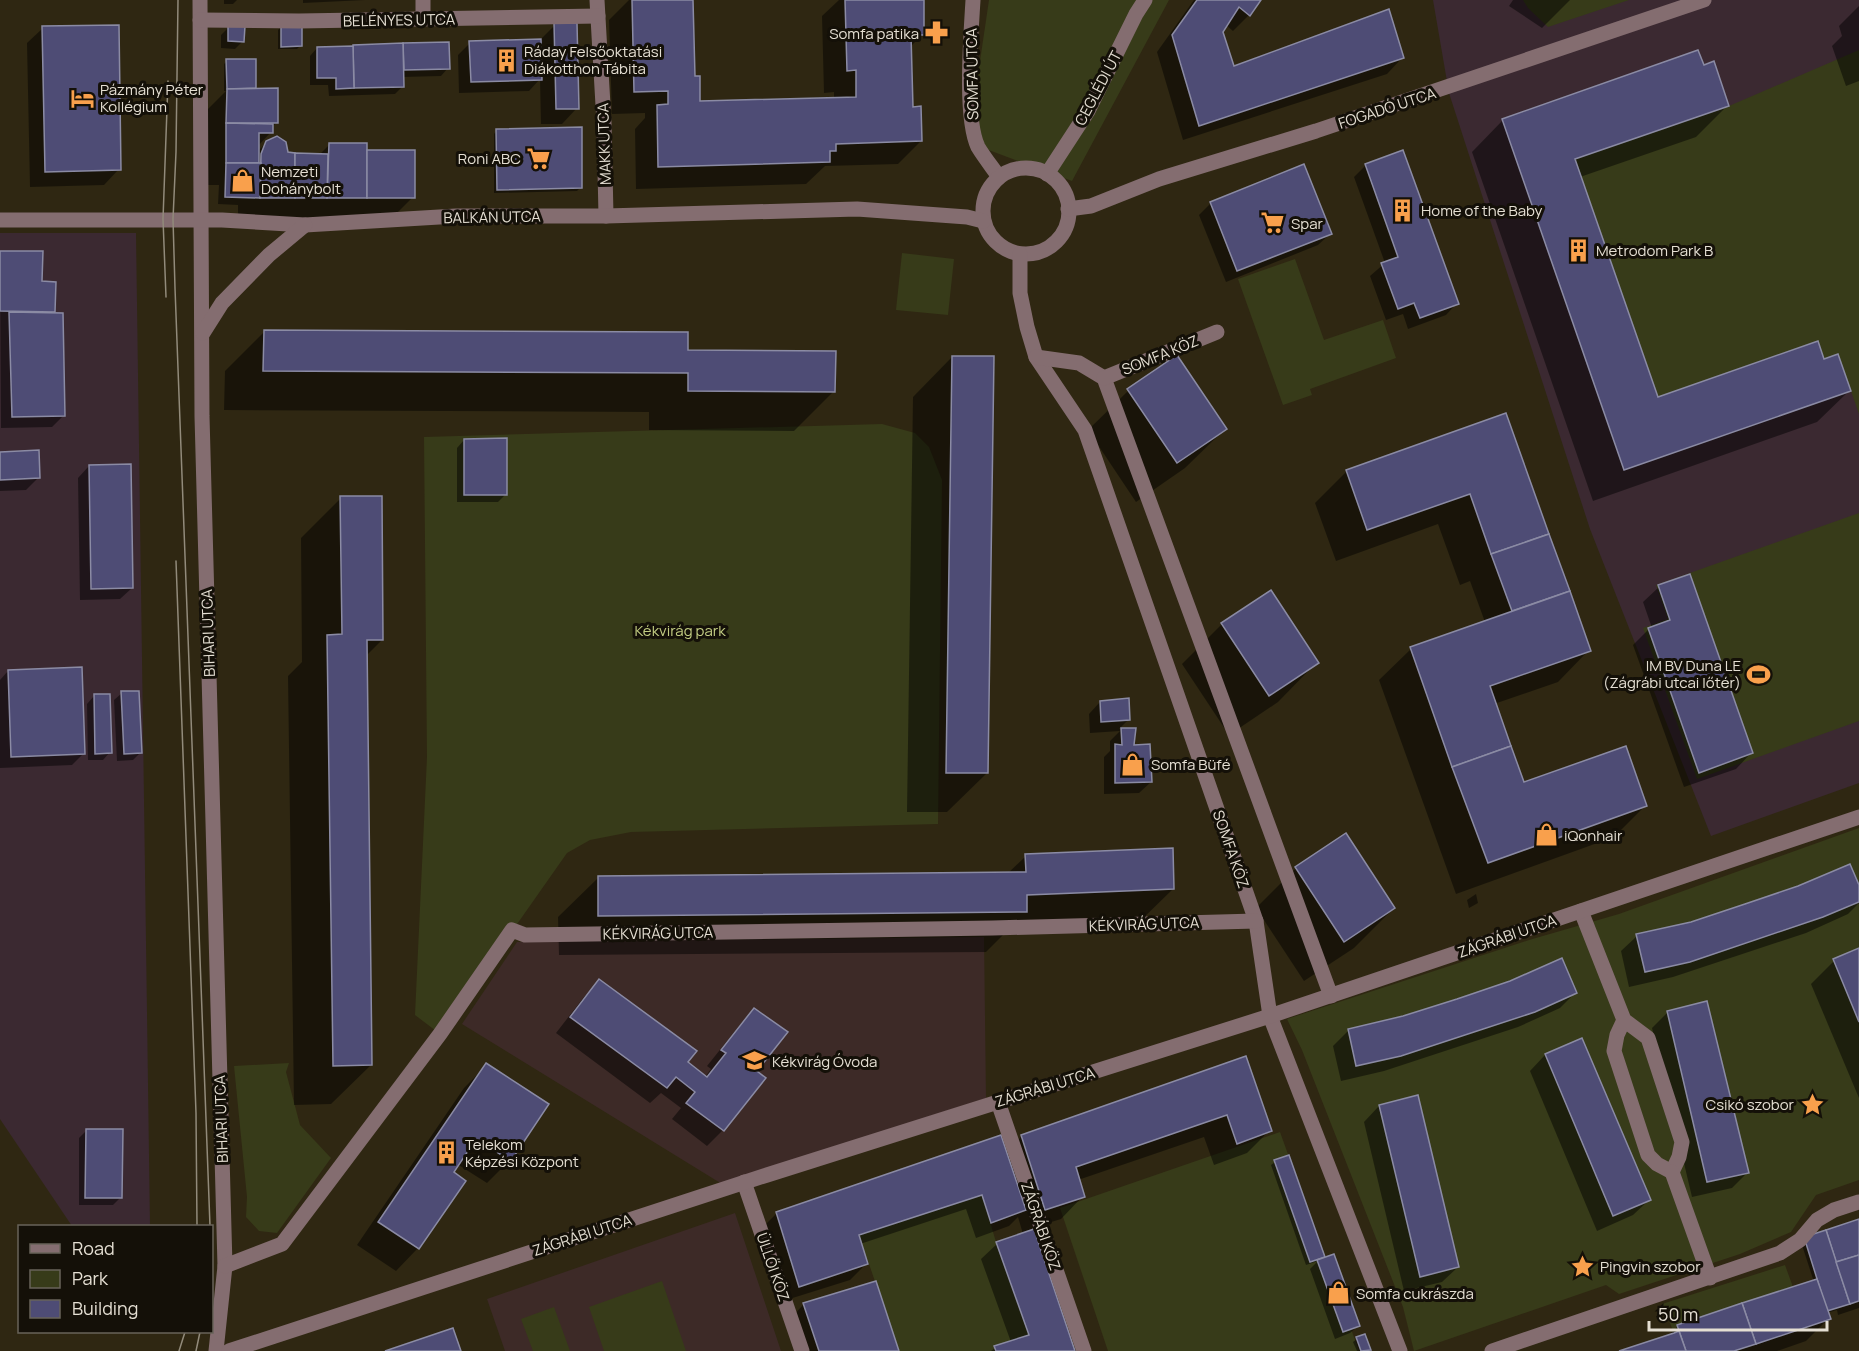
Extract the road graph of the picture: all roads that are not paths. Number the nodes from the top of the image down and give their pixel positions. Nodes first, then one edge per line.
1 (200, 0) edge
2 (423, 0) edge
3 (597, 0) edge
4 (973, 0) edge
5 (1145, 0) edge
6 (1704, 0) edge
7 (598, 16) junction
8 (423, 19) junction
9 (200, 20) junction
10 (1047, 174) junction
11 (999, 177) junction
12 (1068, 209) junction
13 (606, 216) junction
14 (202, 219) junction
15 (0, 220) edge
16 (983, 221) junction
17 (304, 225) junction
18 (1020, 254) junction
19 (1217, 332) dead end
20 (203, 333) junction
21 (1036, 357) junction
22 (1104, 378) junction
23 (1859, 816) edge
24 (1581, 911) junction
25 (1256, 921) junction
26 (1331, 996) junction
27 (1270, 1016) junction
28 (1624, 1020) junction
29 (998, 1102) junction
30 (1672, 1172) junction
31 (744, 1182) junction
32 (1859, 1202) edge
33 (225, 1266) junction
34 (1710, 1278) junction
35 (216, 1351) edge
36 (229, 1351) edge
37 (802, 1351) edge
38 (1084, 1351) edge
39 (1400, 1351) edge
40 (1492, 1351) edge

1 - 9 street, BIHARI UTCA
2 - 8 street
3 - 7 street, MAKK UTCA
4 - 11 street, SOMFA UTCA
5 - 10 street, CEGLÉDI ÚT
6 - 12 street, FOGADÓ UTCA
7 - 8 street, BELÉNYES UTCA
7 - 13 street, MAKK UTCA
8 - 9 street, BELÉNYES UTCA
9 - 14 street, BIHARI UTCA
10 - 11 street
10 - 12 street
11 - 16 street
12 - 18 street
13 - 16 street, BALKÁN UTCA
13 - 17 street, BALKÁN UTCA
14 - 15 street, BALKÁN UTCA
14 - 17 street, BALKÁN UTCA
14 - 20 street, BIHARI UTCA
16 - 18 street
17 - 20 street
18 - 21 street, SOMFA KÖZ
19 - 22 street, SOMFA KÖZ
20 - 33 street, BIHARI UTCA
21 - 22 street, SOMFA KÖZ
21 - 25 street, SOMFA KÖZ
22 - 26 street, SOMFA KÖZ
23 - 24 street, ZÁGRÁBI UTCA
24 - 26 street, ZÁGRÁBI UTCA
24 - 28 street
25 - 27 street, SOMFA KÖZ
25 - 33 street, KÉKVIRÁG UTCA
26 - 27 street, ZÁGRÁBI UTCA
27 - 29 street, ZÁGRÁBI UTCA
27 - 39 street, SOMFA KÖZ
28 - 30 street
28 - 30 street
29 - 31 street, ZÁGRÁBI UTCA
29 - 38 street, ZÁGRÁBI KÖZ
30 - 34 street
31 - 36 street, ZÁGRÁBI UTCA
31 - 37 street, ÜLLŐI KÖZ
32 - 34 street
33 - 35 street
34 - 40 street

